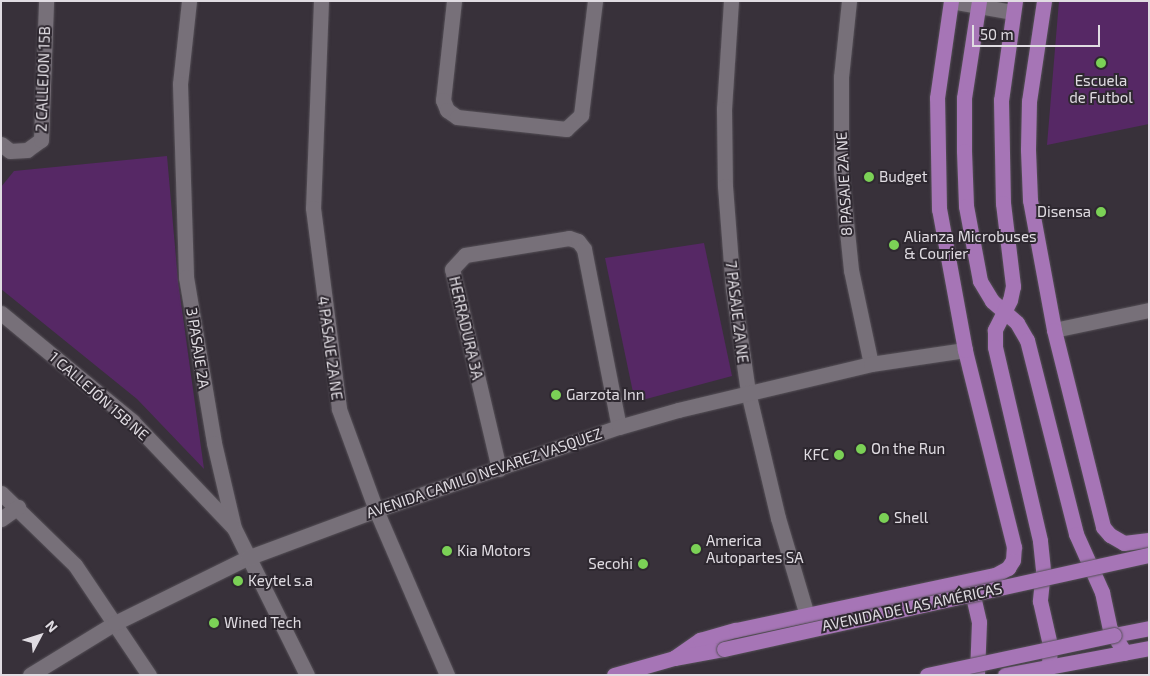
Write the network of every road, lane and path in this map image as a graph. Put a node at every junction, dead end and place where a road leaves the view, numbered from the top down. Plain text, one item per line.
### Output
1 (46, 1) edge
2 (189, 1) edge
3 (321, 1) edge
4 (454, 1) edge
5 (595, 1) edge
6 (731, 1) edge
7 (849, 1) edge
8 (951, 1) edge
9 (1044, 1) edge
10 (978, 4) edge
11 (1014, 7) edge
12 (1, 144) edge
13 (1149, 310) edge
14 (1004, 312) junction
15 (1, 313) edge
16 (1054, 330) junction
17 (966, 350) junction
18 (871, 364) junction
19 (748, 392) junction
20 (619, 427) junction
21 (499, 469) junction
22 (1, 493) edge
23 (18, 507) junction
24 (376, 510) junction
25 (1, 519) edge
26 (234, 528) junction
27 (1149, 540) edge
28 (1149, 555) edge
29 (247, 558) junction
30 (970, 580) junction
31 (807, 614) junction
32 (115, 623) junction
33 (1149, 628) edge
34 (1149, 648) edge
35 (1125, 653) junction
36 (674, 658) junction
37 (1049, 667) junction
38 (1025, 673) edge
39 (30, 675) edge
40 (149, 675) edge
41 (306, 675) edge
42 (446, 675) edge
43 (614, 675) edge
44 (927, 675) edge
45 (977, 675) edge
46 (1005, 675) edge

1 - 12 street, 2 CALLEJON 15B
2 - 26 street, 3 PASAJE 2A
3 - 24 street, 4 PASAJE 2A NE
4 - 5 street
6 - 19 street, 7 PASAJE 2A NE
7 - 18 street, 8 PASAJE 2A NE
8 - 10 street
8 - 17 main road
9 - 16 main road
10 - 11 street
10 - 14 main road
11 - 14 main road
13 - 16 street
14 - 35 main road
14 - 37 main road
15 - 26 street, 1 CALLEJÓN 15B NE
16 - 27 main road
17 - 18 street, AVENIDA CAMILO NEVAREZ VASQUEZ
17 - 30 main road, AVENIDA DE LAS AMÉRICAS
18 - 19 street, AVENIDA CAMILO NEVAREZ VASQUEZ
19 - 20 street, AVENIDA CAMILO NEVAREZ VASQUEZ
19 - 31 street, 7 PASAJE 2A NE
20 - 21 street, AVENIDA CAMILO NEVAREZ VASQUEZ
20 - 21 street, HERRADURA 3A
21 - 24 street, AVENIDA CAMILO NEVAREZ VASQUEZ
22 - 23 street
23 - 25 street
23 - 32 street
24 - 29 street, AVENIDA CAMILO NEVAREZ VASQUEZ
24 - 42 street, 4 PASAJE 2A NE
26 - 29 street, 3 PASAJE 2A
28 - 36 main road, AVENIDA DE LAS AMÉRICAS, bridge
29 - 32 street, AVENIDA CAMILO NEVAREZ VASQUEZ
29 - 41 street, 3 PASAJE 2A
30 - 31 main road, AVENIDA DE LAS AMÉRICAS
30 - 45 main road
31 - 36 main road, AVENIDA DE LAS AMÉRICAS
32 - 39 street, AVENIDA CAMILO NEVAREZ VASQUEZ
32 - 40 street
33 - 44 main road, bridge
34 - 35 main road
35 - 37 main road
36 - 43 main road, AVENIDA DE LAS AMÉRICAS
37 - 38 main road
38 - 46 main road

